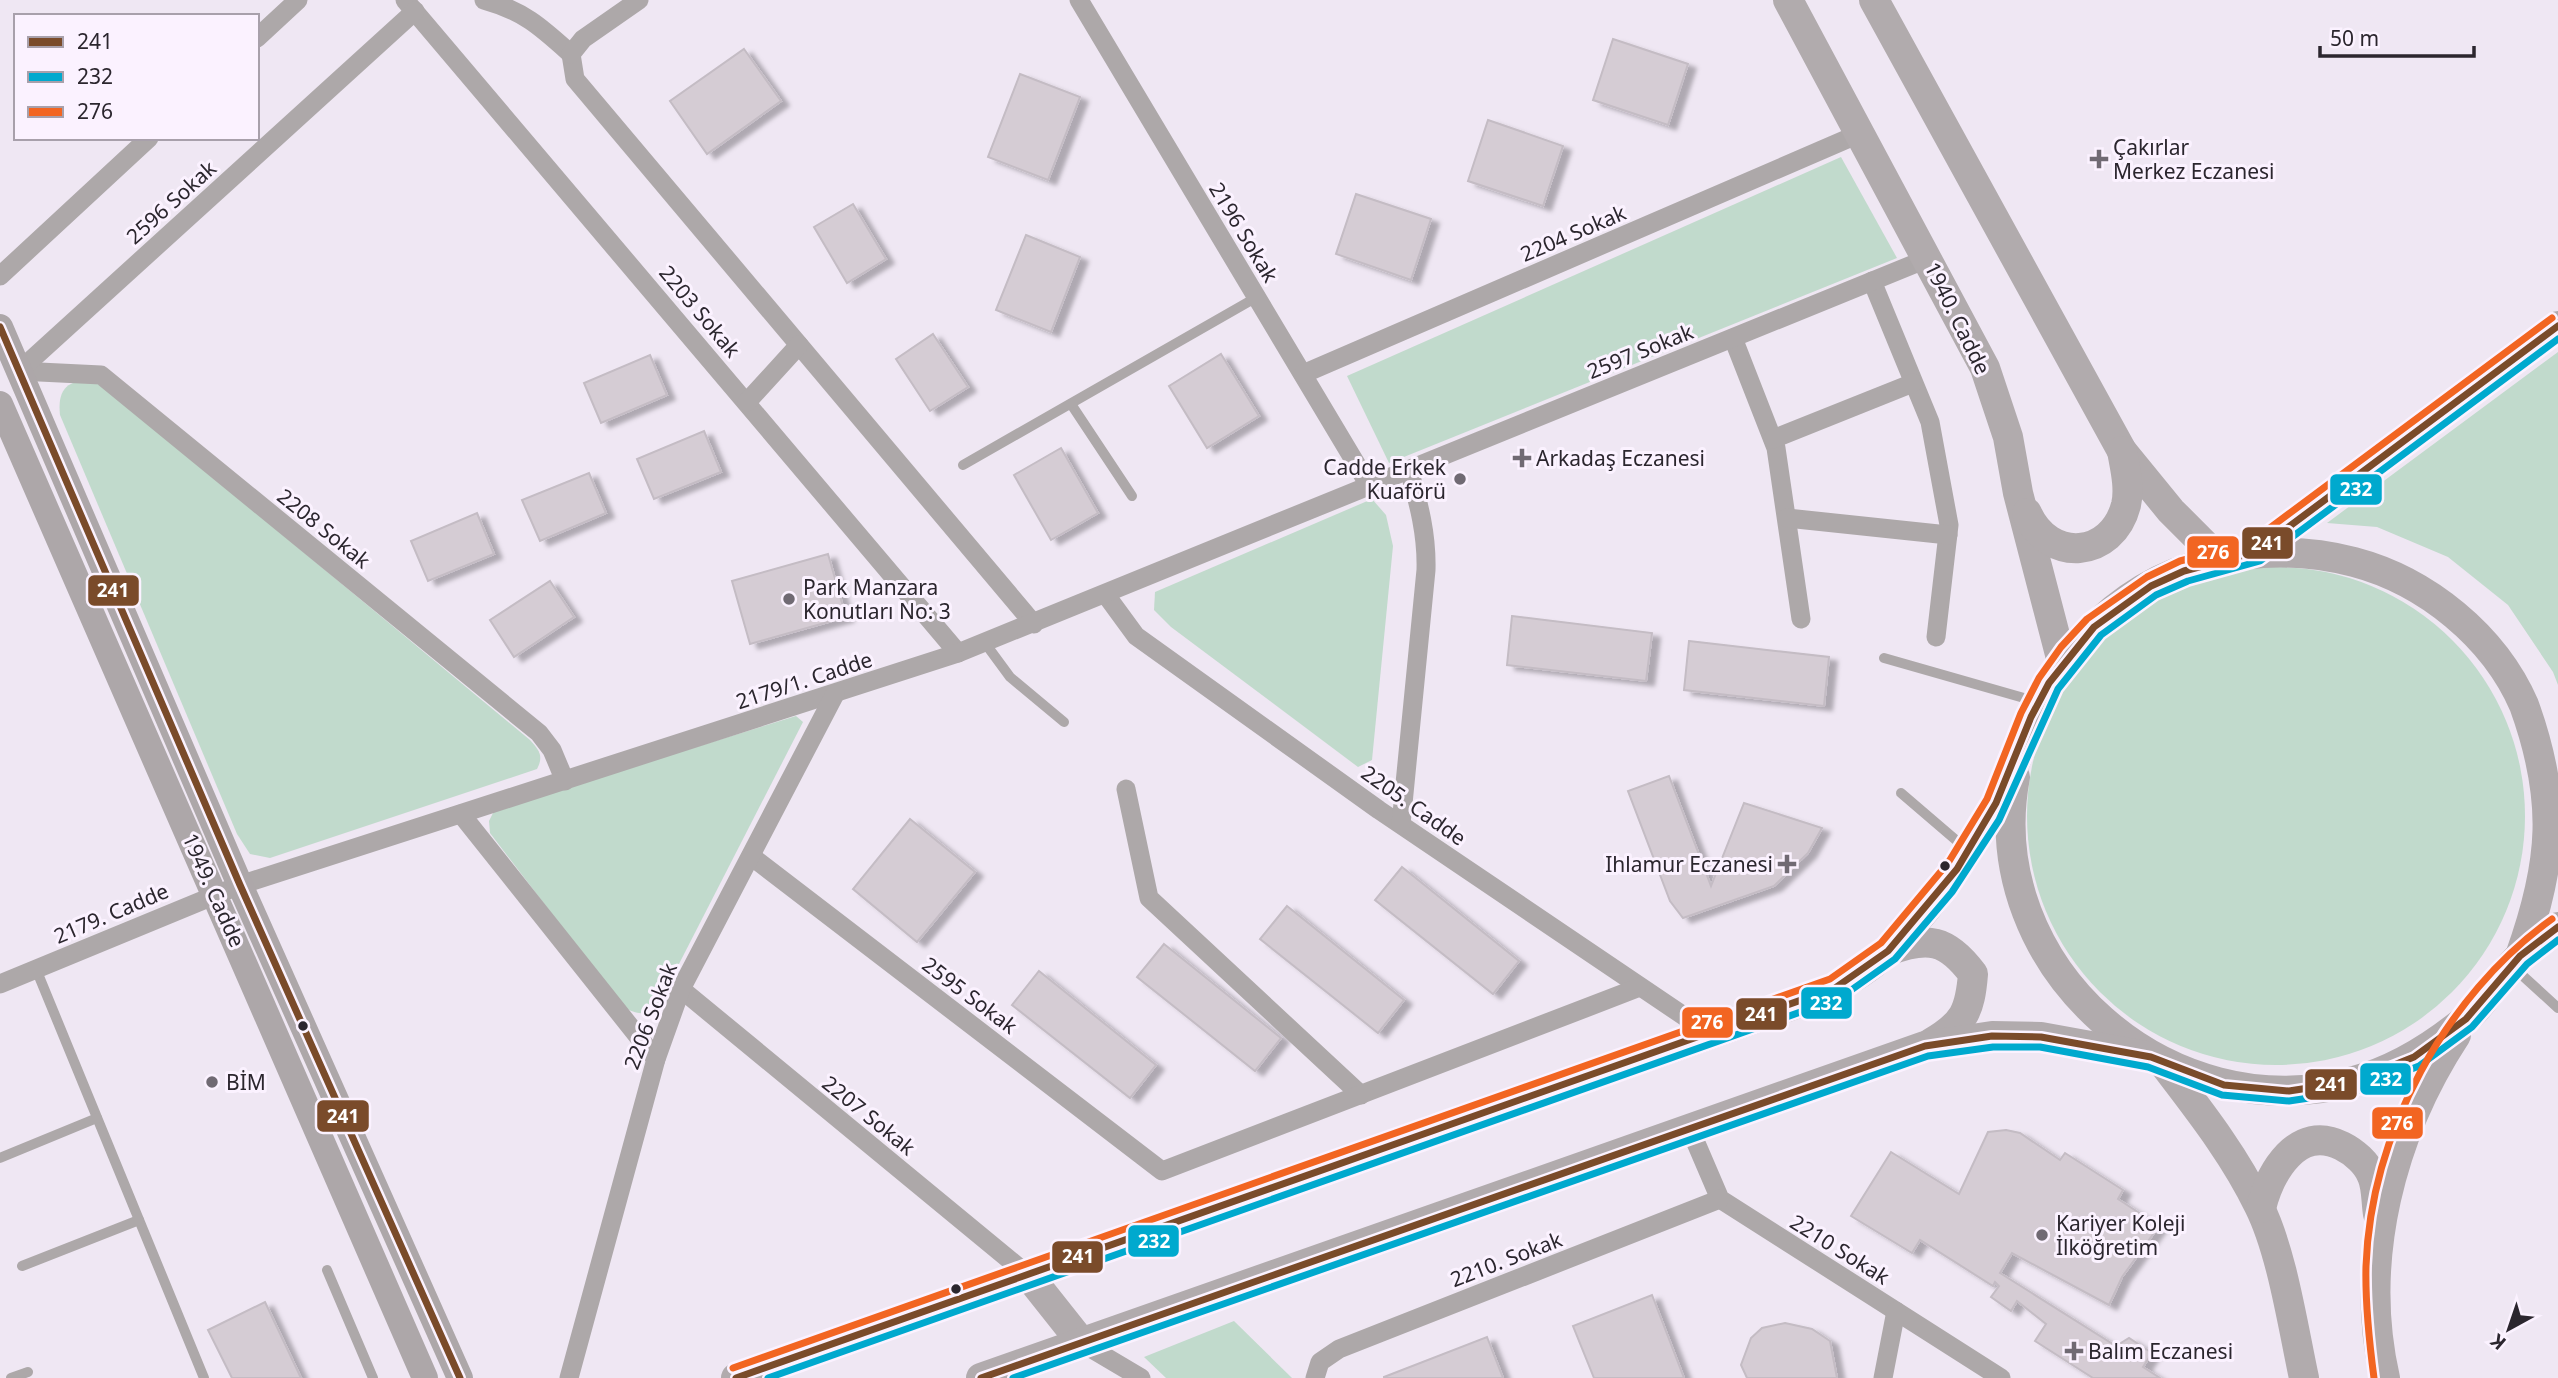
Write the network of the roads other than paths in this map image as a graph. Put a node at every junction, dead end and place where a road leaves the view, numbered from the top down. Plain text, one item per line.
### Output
1 (298, 0) edge
2 (484, 0) edge
3 (639, 0) edge
4 (1079, 0) edge
5 (1788, 0) edge
6 (1877, 1) edge
7 (410, 5) edge
8 (259, 36) edge
9 (571, 54) junction
10 (1861, 133) junction
11 (147, 140) edge
12 (1929, 258) junction
13 (0, 276) edge
14 (1872, 281) junction
15 (1256, 297) junction
16 (2558, 326) edge
17 (0, 327) edge
18 (1733, 338) junction
19 (799, 345) junction
20 (19, 371) junction
21 (1303, 374) junction
22 (1913, 383) junction
23 (747, 402) junction
24 (0, 404) edge
25 (1071, 404) junction
26 (1773, 439) junction
27 (2122, 451) junction
28 (963, 465) dead end
29 (1409, 470) junction
30 (1370, 487) junction
31 (2018, 493) junction
32 (1132, 496) dead end
33 (1787, 518) junction
34 (1948, 535) junction
35 (2255, 552) junction
36 (2218, 558) junction
37 (1106, 595) junction
38 (1801, 619) dead end
39 (1034, 624) junction
40 (1936, 637) dead end
41 (985, 643) junction
42 (958, 653) junction
43 (1884, 658) dead end
44 (2062, 662) junction
45 (835, 694) junction
46 (2039, 702) junction
47 (1064, 722) dead end
48 (2021, 747) junction
49 (565, 781) junction
50 (1126, 789) dead end
51 (1901, 793) dead end
52 (461, 814) junction
53 (1401, 824) junction
54 (1967, 850) junction
55 (751, 856) junction
56 (240, 885) junction
57 (216, 895) junction
58 (2558, 927) edge
59 (1888, 951) junction
60 (2516, 961) junction
61 (36, 970) junction
62 (0, 984) edge
63 (1640, 987) junction
64 (681, 989) junction
65 (2558, 1008) edge
66 (2466, 1019) junction
67 (1712, 1035) junction
68 (1925, 1046) junction
69 (656, 1059) junction
70 (2157, 1060) junction
71 (1361, 1095) junction
72 (96, 1118) junction
73 (1690, 1129) junction
74 (0, 1158) edge
75 (1720, 1199) junction
76 (2261, 1208) junction
77 (139, 1220) junction
78 (2380, 1225) junction
79 (22, 1266) dead end
80 (327, 1270) dead end
81 (1028, 1275) junction
82 (1896, 1311) junction
83 (1082, 1343) junction
84 (28, 1371) dead end
85 (1315, 1374) edge
86 (1137, 1377) edge
87 (11, 1378) edge
88 (204, 1378) edge
89 (373, 1378) edge
90 (425, 1378) edge
91 (460, 1378) edge
92 (569, 1378) edge
93 (736, 1378) edge
94 (981, 1378) edge
95 (1883, 1378) edge
96 (2001, 1378) edge
97 (2304, 1378) edge
98 (2385, 1378) edge

1 - 8 street
2 - 9 street
3 - 9 street
4 - 15 street, 2196 Sokak
5 - 10 main road, 1940. Cadde
6 - 27 main road
7 - 20 street, 2596 Sokak
7 - 23 street, 2203 Sokak
9 - 19 street
10 - 12 main road, 1940. Cadde
10 - 21 street, 2204 Sokak
11 - 13 street
12 - 14 street, 2597 Sokak
12 - 31 main road, 1940. Cadde
14 - 18 street, 2597 Sokak
14 - 22 street
15 - 21 street, 2196 Sokak
15 - 25 lane
16 - 35 main road
17 - 20 street, 1949. Cadde
18 - 26 street
18 - 29 street, 2597 Sokak
19 - 23 street
19 - 39 street
20 - 49 street, 2208 Sokak
20 - 56 street, 1949. Cadde
21 - 30 street, 2196 Sokak
22 - 26 street
22 - 34 street
23 - 42 street, 2203 Sokak
24 - 57 street, 1949. Cadde
25 - 28 lane
25 - 32 lane
26 - 33 street
27 - 31 main road
27 - 36 main road
29 - 30 street, 2597 Sokak
29 - 53 street
30 - 37 street, 2179/1. Cadde
31 - 44 main road, 1940. Cadde
33 - 34 street
33 - 38 street
34 - 40 street
35 - 36 main road
35 - 60 main road
36 - 44 main road
37 - 39 street, 2179/1. Cadde
37 - 53 street, 2205. Cadde
39 - 41 street, 2179/1. Cadde
41 - 42 street, 2179/1. Cadde
41 - 47 lane
42 - 45 street, 2179/1. Cadde
43 - 46 lane
44 - 46 main road
45 - 49 street, 2179/1. Cadde
45 - 55 street, 2206 Sokak
46 - 48 main road
48 - 54 main road
48 - 70 main road
49 - 52 street, 2179/1. Cadde
50 - 71 street
51 - 54 lane
52 - 56 street, 2179/1. Cadde
52 - 69 street
53 - 63 street, 2205. Cadde
54 - 59 main road
55 - 64 street, 2206 Sokak
55 - 71 street, 2595 Sokak
56 - 57 street, 2179. Cadde
56 - 91 street, 1949. Cadde
57 - 61 street, 2179. Cadde
57 - 90 street, 1949. Cadde
58 - 60 main road
59 - 67 main road
59 - 68 main road
60 - 65 lane
60 - 66 main road
61 - 62 street, 2179. Cadde
61 - 72 lane
63 - 67 street, 2205. Cadde
63 - 71 street
64 - 69 street, 2206 Sokak
64 - 81 street, 2207 Sokak
66 - 70 main road
66 - 78 main road
67 - 81 main road
68 - 70 main road
68 - 73 main road
69 - 92 street, 2206 Sokak
70 - 76 main road
72 - 74 lane
72 - 77 lane
73 - 75 street
73 - 83 main road
75 - 82 street, 2210 Sokak
75 - 85 street, 2210. Sokak
76 - 78 main road
76 - 97 main road
77 - 79 lane
77 - 88 lane
78 - 98 main road
80 - 89 lane
81 - 83 main road
81 - 93 main road
82 - 95 street
82 - 96 street, 2210 Sokak
83 - 86 street
83 - 94 main road
84 - 87 lane

